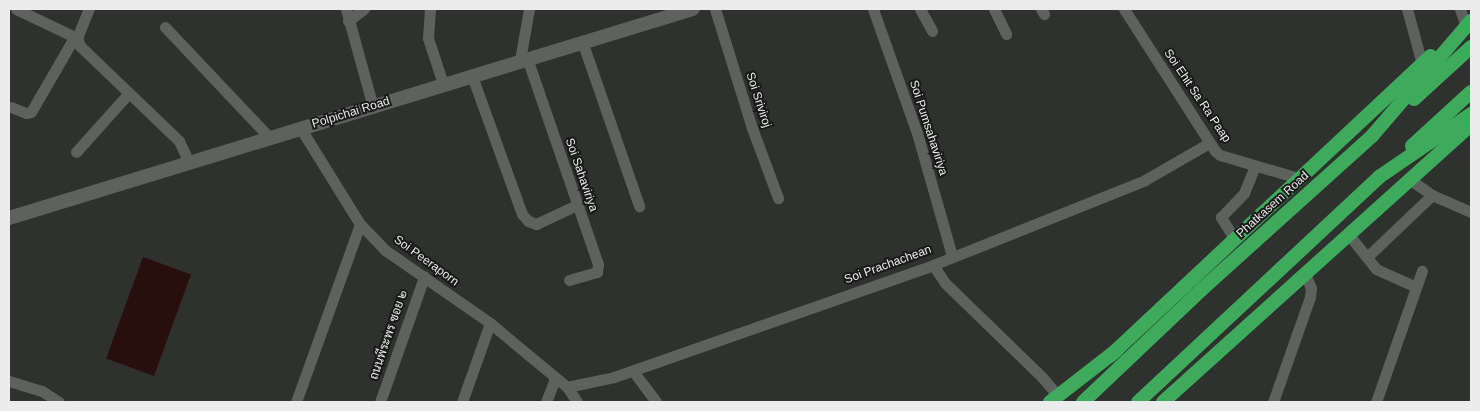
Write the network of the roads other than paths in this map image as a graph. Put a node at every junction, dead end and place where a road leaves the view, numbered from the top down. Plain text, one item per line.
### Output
1 (16, 9) edge
2 (89, 9) edge
3 (346, 9) edge
4 (364, 9) edge
5 (430, 9) edge
6 (529, 9) edge
7 (693, 9) edge
8 (715, 9) edge
9 (874, 9) edge
10 (920, 9) edge
11 (994, 9) edge
12 (1124, 9) edge
13 (1407, 9) edge
14 (1460, 9) edge
15 (348, 21) junction
16 (1469, 22) edge
17 (165, 27) dead end
18 (932, 31) dead end
19 (1006, 34) dead end
20 (77, 38) junction
21 (582, 41) junction
22 (1471, 47) edge
23 (523, 59) junction
24 (1422, 64) junction
25 (472, 76) junction
26 (443, 84) junction
27 (1471, 92) edge
28 (129, 93) junction
29 (11, 107) dead end
30 (373, 107) junction
31 (1471, 114) edge
32 (1471, 125) edge
33 (302, 128) junction
34 (1372, 136) junction
35 (270, 138) junction
36 (1209, 143) junction
37 (76, 152) dead end
38 (189, 162) junction
39 (1256, 166) junction
40 (1379, 177) junction
41 (1298, 178) junction
42 (1412, 180) junction
43 (1432, 195) junction
44 (778, 198) dead end
45 (577, 205) junction
46 (640, 206) dead end
47 (1471, 212) edge
48 (9, 218) edge
49 (360, 224) junction
50 (1350, 235) junction
51 (1234, 238) junction
52 (952, 256) junction
53 (1367, 257) junction
54 (933, 265) junction
55 (1422, 271) dead end
56 (1306, 276) junction
57 (424, 277) junction
58 (569, 280) dead end
59 (1416, 287) junction
60 (1201, 290) junction
61 (1243, 305) junction
62 (490, 323) junction
63 (1110, 356) junction
64 (633, 371) junction
65 (555, 378) junction
66 (9, 381) edge
67 (567, 387) junction
68 (293, 399) edge
69 (1054, 399) edge
70 (59, 402) edge
71 (380, 402) edge
72 (462, 402) edge
73 (546, 402) edge
74 (577, 402) edge
75 (656, 402) edge
76 (1083, 402) edge
77 (1138, 402) edge
78 (1162, 402) edge
79 (1273, 402) edge
80 (1376, 402) edge

1 - 20 street
2 - 20 street
3 - 15 street
4 - 15 street
5 - 26 street
6 - 23 street
7 - 21 street, Polpichai Road
8 - 44 street, Soi Sriviroj
9 - 52 street, Soi Pumsahaviriya
10 - 18 street
11 - 19 street
12 - 36 street, Soi Ehit Sa Ra Paap
13 - 24 street
14 - 16 street
15 - 30 street
16 - 24 highway
16 - 34 highway, Phatkasem Road
17 - 35 street
20 - 28 street
20 - 29 street
21 - 23 street, Polpichai Road
21 - 46 street
22 - 34 highway
23 - 25 street, Polpichai Road
23 - 45 street, Soi Sahaviriya
24 - 41 highway
25 - 26 street, Polpichai Road
25 - 45 street
26 - 30 street, Polpichai Road
27 - 40 highway
28 - 37 street
28 - 38 street
30 - 33 street, Polpichai Road
31 - 40 highway
32 - 42 highway
33 - 35 street, Polpichai Road
33 - 49 street, Soi Peeraporn
34 - 60 highway, Phatkasem Road
35 - 38 street, Polpichai Road
36 - 39 street, Soi Ehit Sa Ra Paap
36 - 52 street, Soi Prachachean
38 - 48 street, Polpichai Road
39 - 41 street, Soi Ehit Sa Ra Paap
39 - 51 street
40 - 61 highway
41 - 51 highway
42 - 43 street
42 - 50 highway
43 - 47 street
43 - 53 street
45 - 58 street, Soi Sahaviriya
49 - 57 street, Soi Peeraporn
49 - 68 street
50 - 53 street
50 - 56 highway
51 - 63 highway
52 - 54 street, Soi Prachachean
53 - 59 street
54 - 64 street, Soi Prachachean
54 - 69 street
55 - 59 street
56 - 78 highway
56 - 79 street
57 - 62 street, Soi Peeraporn
57 - 71 street, ถนนพีระพร ซอย ๒
59 - 80 street
60 - 63 highway
60 - 76 highway, Phatkasem Road
61 - 77 highway
61 - 78 highway
62 - 65 street, Soi Peeraporn
62 - 72 street
63 - 69 highway
64 - 67 street, Soi Prachachean
64 - 75 street
65 - 67 street, Soi Peeraporn
65 - 73 street
66 - 70 street
67 - 74 street, Soi Peeraporn

